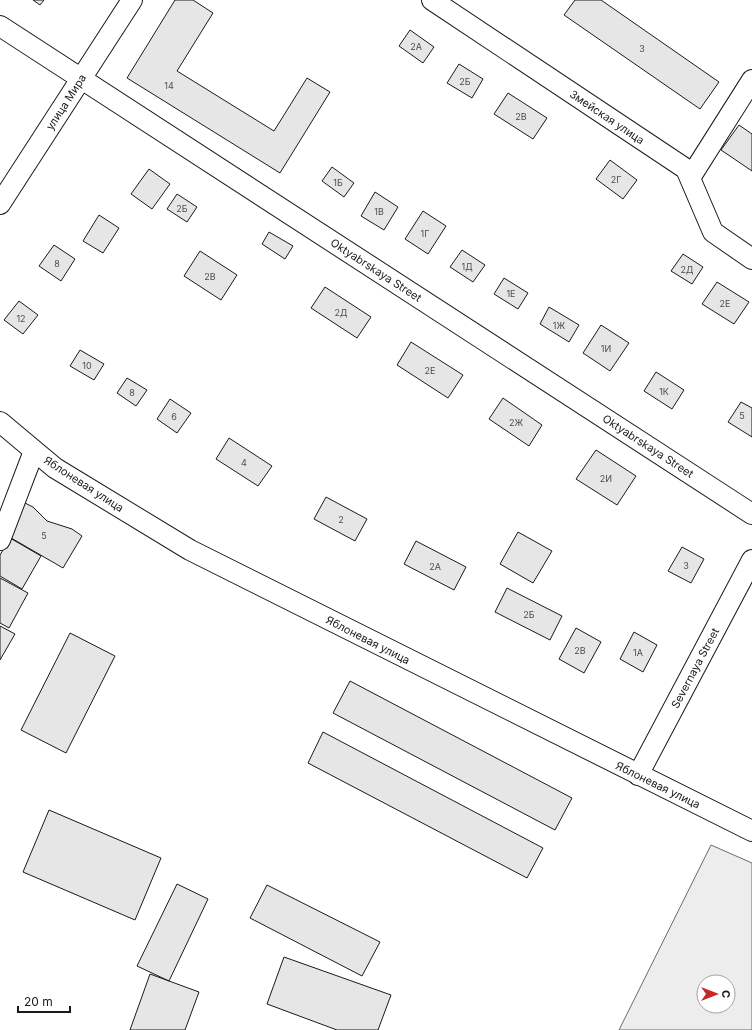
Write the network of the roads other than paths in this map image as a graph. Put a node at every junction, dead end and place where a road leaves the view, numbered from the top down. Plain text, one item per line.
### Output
1 (132, 0) edge
2 (432, 0) edge
3 (0, 26) edge
4 (81, 78) junction
5 (752, 80) edge
6 (690, 178) junction
7 (0, 204) edge
8 (752, 259) edge
9 (0, 422) edge
10 (34, 451) junction
11 (752, 514) edge
12 (0, 540) edge
13 (752, 560) edge
14 (638, 775) junction
15 (752, 831) edge

1 - 4 street, улица Мира
2 - 6 street, Змейская улица
3 - 4 street, Oktyabrskaya Street
4 - 7 street, улица Мира
4 - 11 street, Oktyabrskaya Street
5 - 6 street
6 - 8 street, Змейская улица
9 - 10 street, Яблоневая улица
10 - 12 street
10 - 14 street, Яблоневая улица
13 - 14 street, Severnaya Street
14 - 15 street, Яблоневая улица

